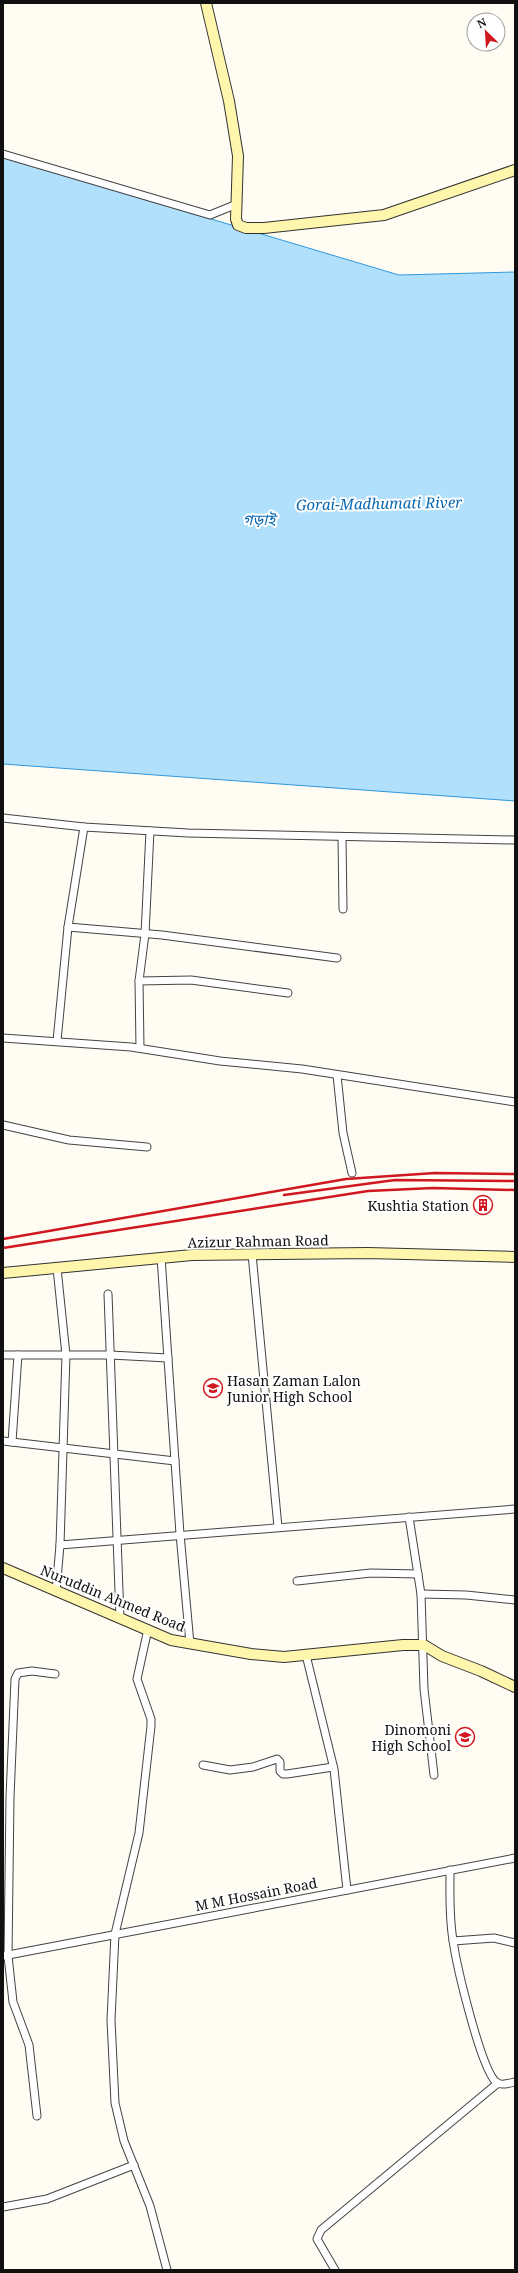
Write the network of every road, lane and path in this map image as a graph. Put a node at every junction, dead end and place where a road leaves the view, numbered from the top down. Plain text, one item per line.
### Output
1 (206, 3) edge
2 (3, 154) edge
3 (515, 170) edge
4 (237, 204) junction
5 (3, 818) edge
6 (84, 827) junction
7 (150, 831) junction
8 (342, 837) junction
9 (515, 840) edge
10 (343, 908) dead end
11 (68, 927) junction
12 (145, 934) junction
13 (337, 958) dead end
14 (140, 981) junction
15 (288, 993) dead end
16 (3, 1038) edge
17 (57, 1041) junction
18 (140, 1048) junction
19 (337, 1075) junction
20 (515, 1102) edge
21 (3, 1125) edge
22 (147, 1147) dead end
23 (352, 1173) dead end
24 (252, 1254) junction
25 (515, 1257) edge
26 (161, 1258) junction
27 (57, 1268) junction
28 (3, 1273) edge
29 (108, 1294) dead end
30 (3, 1355) edge
31 (18, 1355) junction
32 (66, 1355) junction
33 (110, 1355) junction
34 (168, 1358) junction
35 (3, 1441) edge
36 (12, 1442) junction
37 (62, 1449) junction
38 (114, 1454) junction
39 (175, 1461) junction
40 (515, 1508) edge
41 (409, 1517) junction
42 (278, 1527) junction
43 (180, 1534) junction
44 (117, 1540) junction
45 (60, 1545) junction
46 (3, 1568) edge
47 (418, 1574) junction
48 (297, 1581) dead end
49 (56, 1591) junction
50 (421, 1594) junction
51 (515, 1600) edge
52 (120, 1618) junction
53 (148, 1629) junction
54 (190, 1644) junction
55 (424, 1645) junction
56 (306, 1655) junction
57 (55, 1674) dead end
58 (515, 1687) edge
59 (203, 1765) dead end
60 (332, 1767) junction
61 (434, 1775) dead end
62 (515, 1858) edge
63 (450, 1870) junction
64 (347, 1890) junction
65 (115, 1934) junction
66 (453, 1941) junction
67 (515, 1943) edge
68 (5, 1956) edge
69 (515, 2082) edge
70 (498, 2083) junction
71 (37, 2116) dead end
72 (134, 2165) junction
73 (3, 2207) edge
74 (167, 2270) edge
75 (335, 2270) edge

1 - 4 street
2 - 4 street
3 - 4 street
5 - 6 street
6 - 7 street
6 - 11 street
7 - 8 street
7 - 12 street
8 - 9 street
8 - 10 street
11 - 12 street
11 - 17 street
12 - 13 street
12 - 14 street
14 - 15 street
14 - 18 street
16 - 17 street
17 - 18 street
18 - 19 street
19 - 20 street
19 - 23 street
21 - 22 street
24 - 25 street, Azizur Rahman Road
24 - 26 street, Azizur Rahman Road
24 - 42 street
26 - 27 street, Azizur Rahman Road
26 - 34 street
27 - 28 street, Azizur Rahman Road
27 - 32 street
29 - 33 street
30 - 31 street
31 - 32 street
31 - 36 street
32 - 33 street
32 - 37 street
33 - 34 street
33 - 38 street
34 - 39 street
35 - 36 street
36 - 37 street
37 - 38 street
37 - 45 street
38 - 39 street
38 - 44 street
39 - 43 street
40 - 41 street
41 - 42 street
41 - 47 street
42 - 43 street
43 - 44 street
43 - 54 street
44 - 45 street
44 - 52 street
45 - 49 street
46 - 49 street, Nuruddin Ahmed Road
47 - 48 street
47 - 50 street
49 - 52 street, Nuruddin Ahmed Road
50 - 51 street
50 - 55 street
52 - 53 street, Nuruddin Ahmed Road
53 - 54 street, Nuruddin Ahmed Road
53 - 65 street
54 - 56 street, Nuruddin Ahmed Road
55 - 56 street, Nuruddin Ahmed Road
55 - 58 street
55 - 61 street
56 - 60 street
57 - 68 street
59 - 60 street
60 - 64 street
62 - 63 street, M M Hossain Road
63 - 64 street, M M Hossain Road
63 - 66 street
64 - 65 street, M M Hossain Road
65 - 68 street, M M Hossain Road
65 - 72 street
66 - 67 street
66 - 70 street
68 - 71 street
69 - 70 street
70 - 75 street
72 - 73 street
72 - 74 street

